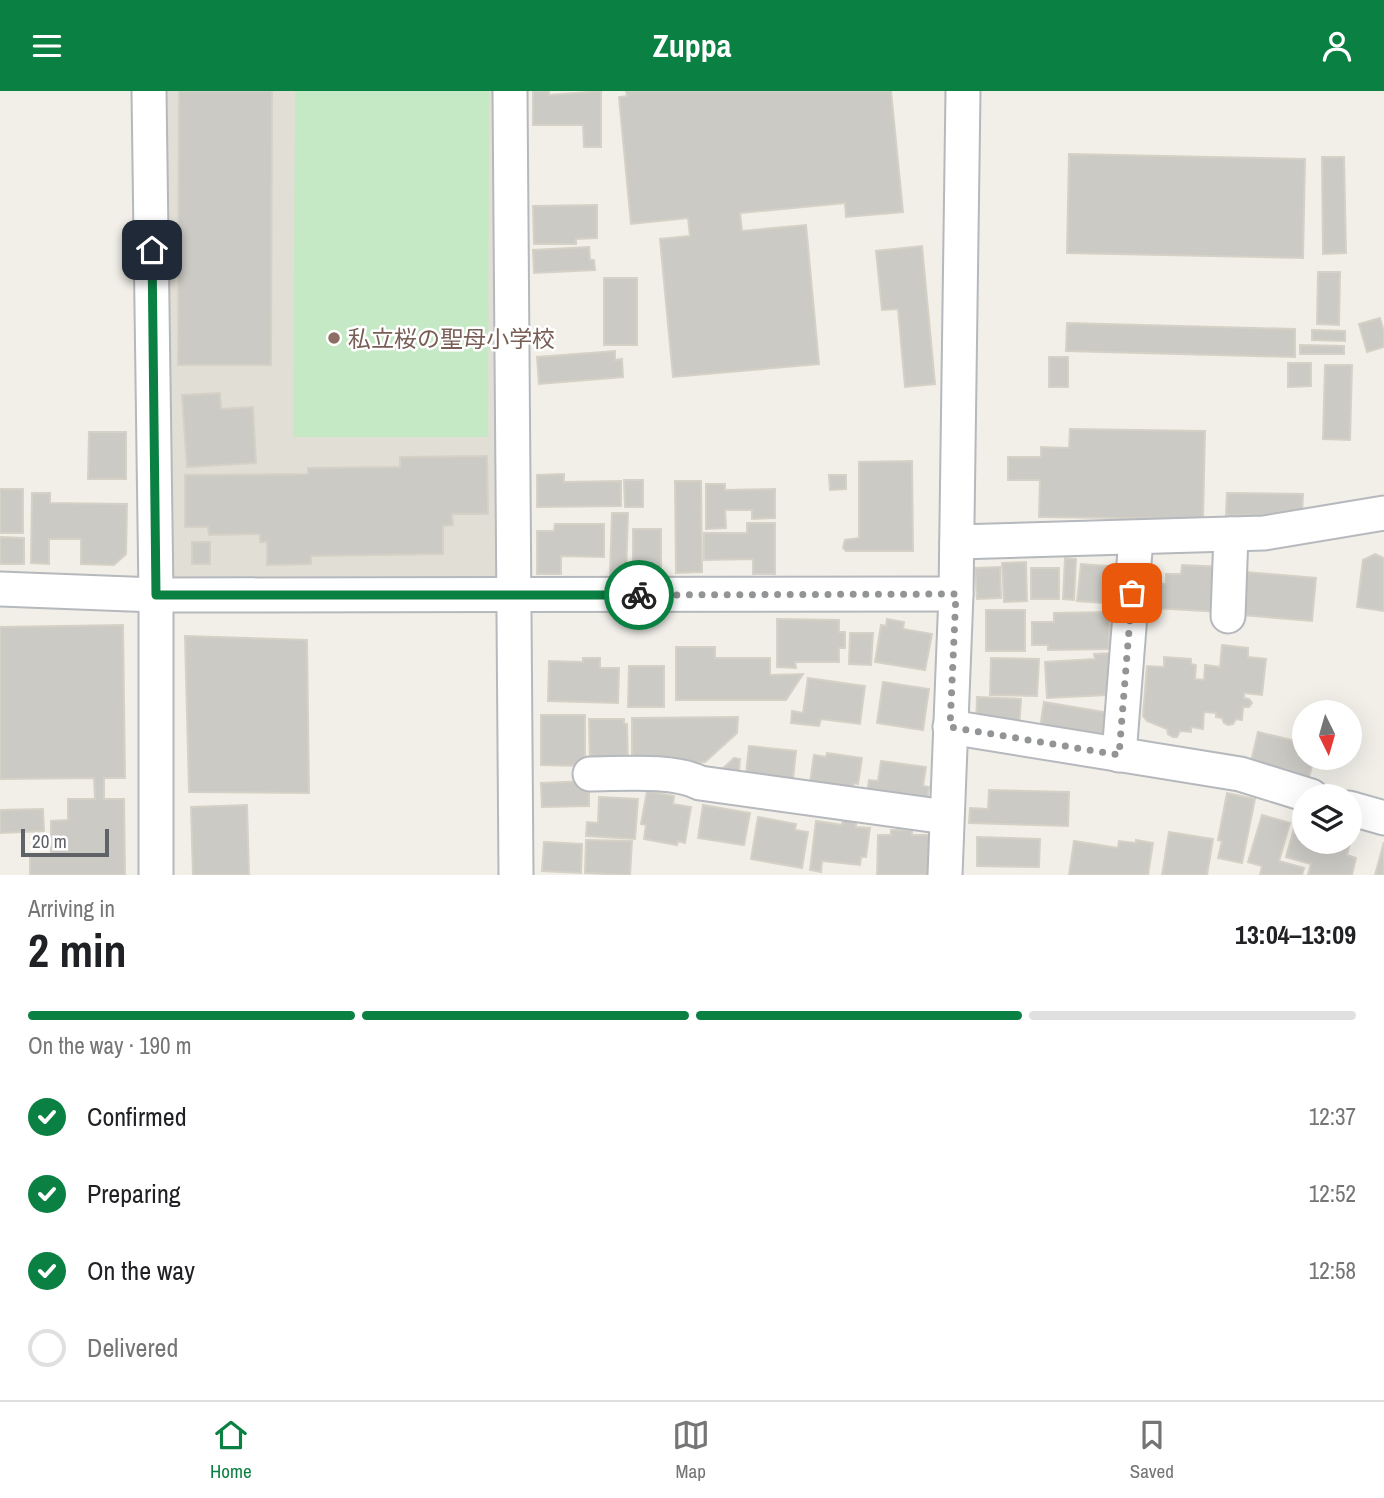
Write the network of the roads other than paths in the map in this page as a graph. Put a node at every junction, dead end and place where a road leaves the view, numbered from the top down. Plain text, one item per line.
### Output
1 (149, 91) edge
2 (510, 91) edge
3 (963, 91) edge
4 (1384, 513) edge
5 (1231, 534) junction
6 (1136, 538) junction
7 (957, 542) junction
8 (0, 589) edge
9 (956, 594) junction
10 (156, 595) junction
11 (512, 595) junction
12 (1228, 616) dead end
13 (950, 727) junction
14 (1119, 755) junction
15 (590, 774) dead end
16 (1292, 790) edge
17 (1362, 812) edge
18 (946, 817) junction
19 (1384, 818) edge
20 (156, 875) edge
21 (516, 875) edge
22 (945, 875) edge

1 - 10 street
2 - 11 street
3 - 7 street
4 - 5 street
5 - 6 street
5 - 12 street
6 - 7 street
6 - 14 street
7 - 9 street
8 - 10 street
9 - 11 street
9 - 13 street
10 - 11 street
10 - 20 street
11 - 21 street
13 - 14 street
13 - 18 street
14 - 16 street
15 - 18 street
17 - 19 street
18 - 22 street

